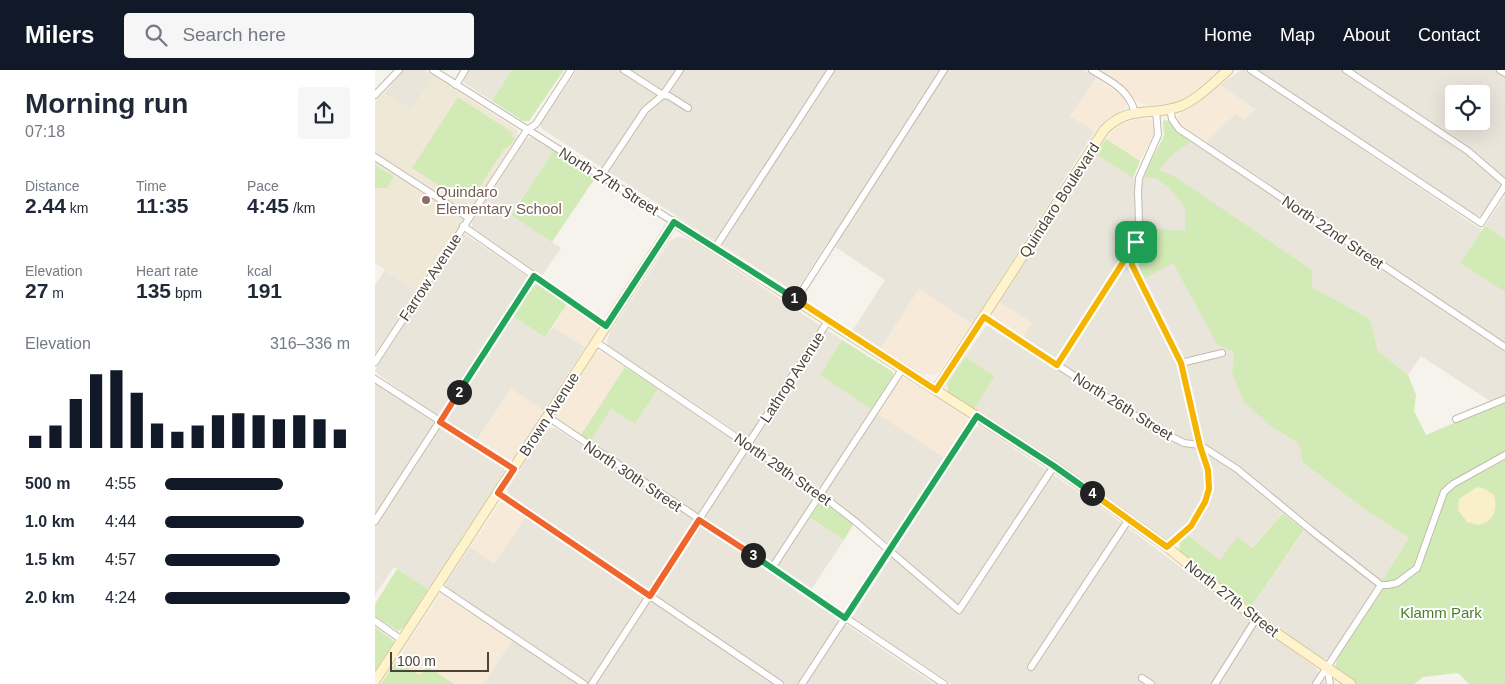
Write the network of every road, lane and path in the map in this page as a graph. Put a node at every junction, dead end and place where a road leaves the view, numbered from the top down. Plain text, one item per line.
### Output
1 (399, 70) edge
2 (433, 70) edge
3 (465, 70) edge
4 (571, 70) edge
5 (624, 70) edge
6 (680, 70) edge
7 (831, 70) edge
8 (944, 70) edge
9 (1092, 70) edge
10 (1228, 70) edge
11 (1251, 70) edge
12 (1346, 70) edge
13 (1500, 70) edge
14 (1505, 73) edge
15 (456, 85) junction
16 (375, 95) edge
17 (663, 95) junction
18 (688, 108) dead end
19 (1170, 108) junction
20 (1156, 110) junction
21 (1135, 113) junction
22 (527, 130) junction
23 (375, 157) edge
24 (601, 176) junction
25 (1505, 185) edge
26 (469, 218) junction
27 (674, 222) junction
28 (463, 226) junction
29 (1136, 242) junction
30 (715, 248) junction
31 (534, 276) junction
32 (796, 300) junction
33 (984, 317) junction
34 (828, 321) junction
35 (606, 326) junction
36 (596, 342) junction
37 (1505, 347) edge
38 (1222, 353) dead end
39 (375, 362) edge
40 (1181, 363) junction
41 (1057, 365) junction
42 (903, 368) junction
43 (375, 379) edge
44 (936, 390) junction
45 (1505, 399) edge
46 (977, 416) junction
47 (547, 417) junction
48 (1456, 419) dead end
49 (440, 422) junction
50 (748, 444) junction
51 (1200, 446) junction
52 (1505, 455) edge
53 (1054, 466) junction
54 (514, 469) junction
55 (498, 493) junction
56 (820, 494) junction
57 (1129, 519) junction
58 (699, 520) junction
59 (375, 521) edge
60 (1167, 547) junction
61 (890, 551) junction
62 (772, 568) junction
63 (1381, 585) junction
64 (438, 586) junction
65 (650, 596) junction
66 (845, 618) junction
67 (1256, 619) junction
68 (375, 622) edge
69 (402, 640) junction
70 (1327, 667) junction
71 (1031, 668) dead end
72 (1141, 678) dead end
73 (375, 681) edge
74 (584, 684) edge
75 (592, 684) edge
76 (780, 684) edge
77 (802, 684) edge
78 (944, 684) edge
79 (1151, 684) edge
80 (1215, 684) edge
81 (1316, 684) edge
82 (1330, 684) edge
83 (1351, 684) edge

1 - 16 street
2 - 15 street, North 27th Street
3 - 15 street
4 - 22 street, Farrow Avenue
5 - 17 street
6 - 17 street
7 - 30 street
8 - 32 street
9 - 21 street
10 - 19 main road, Quindaro Boulevard
11 - 25 street
12 - 25 street
13 - 14 street
15 - 22 street, North 27th Street
17 - 18 street
17 - 24 street
19 - 20 main road, Quindaro Boulevard
19 - 37 street, North 22nd Street
20 - 21 main road, Quindaro Boulevard
20 - 29 street
21 - 33 main road, Quindaro Boulevard
22 - 24 street, North 27th Street
22 - 26 street, Farrow Avenue
23 - 26 street
24 - 27 street, North 27th Street
26 - 28 street, Farrow Avenue
27 - 30 main road, North 27th Street
27 - 35 main road, Brown Avenue
28 - 31 street
28 - 39 street, Farrow Avenue
29 - 40 street
29 - 41 street
30 - 32 main road, North 27th Street
31 - 35 street
31 - 49 street
32 - 34 main road, North 27th Street
33 - 41 street, North 26th Street
33 - 44 main road, Quindaro Boulevard
34 - 42 main road, North 27th Street
34 - 50 street, Lathrop Avenue
35 - 36 main road, Brown Avenue
36 - 47 main road, Brown Avenue
36 - 50 street, North 29th Street
38 - 40 street
40 - 51 street
41 - 51 street, North 26th Street
42 - 44 main road, North 27th Street
42 - 56 street
43 - 49 street
44 - 46 main road, North 27th Street
45 - 48 street
46 - 53 main road, North 27th Street
46 - 61 street
47 - 54 main road, Brown Avenue
47 - 58 street, North 30th Street
49 - 54 street
49 - 59 street
50 - 56 street, North 29th Street
50 - 58 street, Lathrop Avenue
51 - 60 street
51 - 63 street, North 26th Street
52 - 63 street
53 - 57 main road, North 27th Street
53 - 61 street, North 29th Street
54 - 55 main road, Brown Avenue
55 - 64 main road, Brown Avenue
55 - 65 street
56 - 61 street, North 29th Street
56 - 62 street
57 - 60 main road, North 27th Street
57 - 71 street
58 - 62 street, North 30th Street
58 - 65 street, Lathrop Avenue
60 - 67 main road, North 27th Street
61 - 66 street
62 - 66 street, North 30th Street
63 - 70 street
64 - 69 main road, Brown Avenue
64 - 74 street
65 - 75 street, Lathrop Avenue
65 - 76 street
66 - 77 street
66 - 78 street, North 30th Street
67 - 70 main road, North 27th Street
67 - 80 street
68 - 69 street
69 - 73 main road, Brown Avenue
70 - 81 street
70 - 82 street
70 - 83 main road, North 27th Street
72 - 79 street

